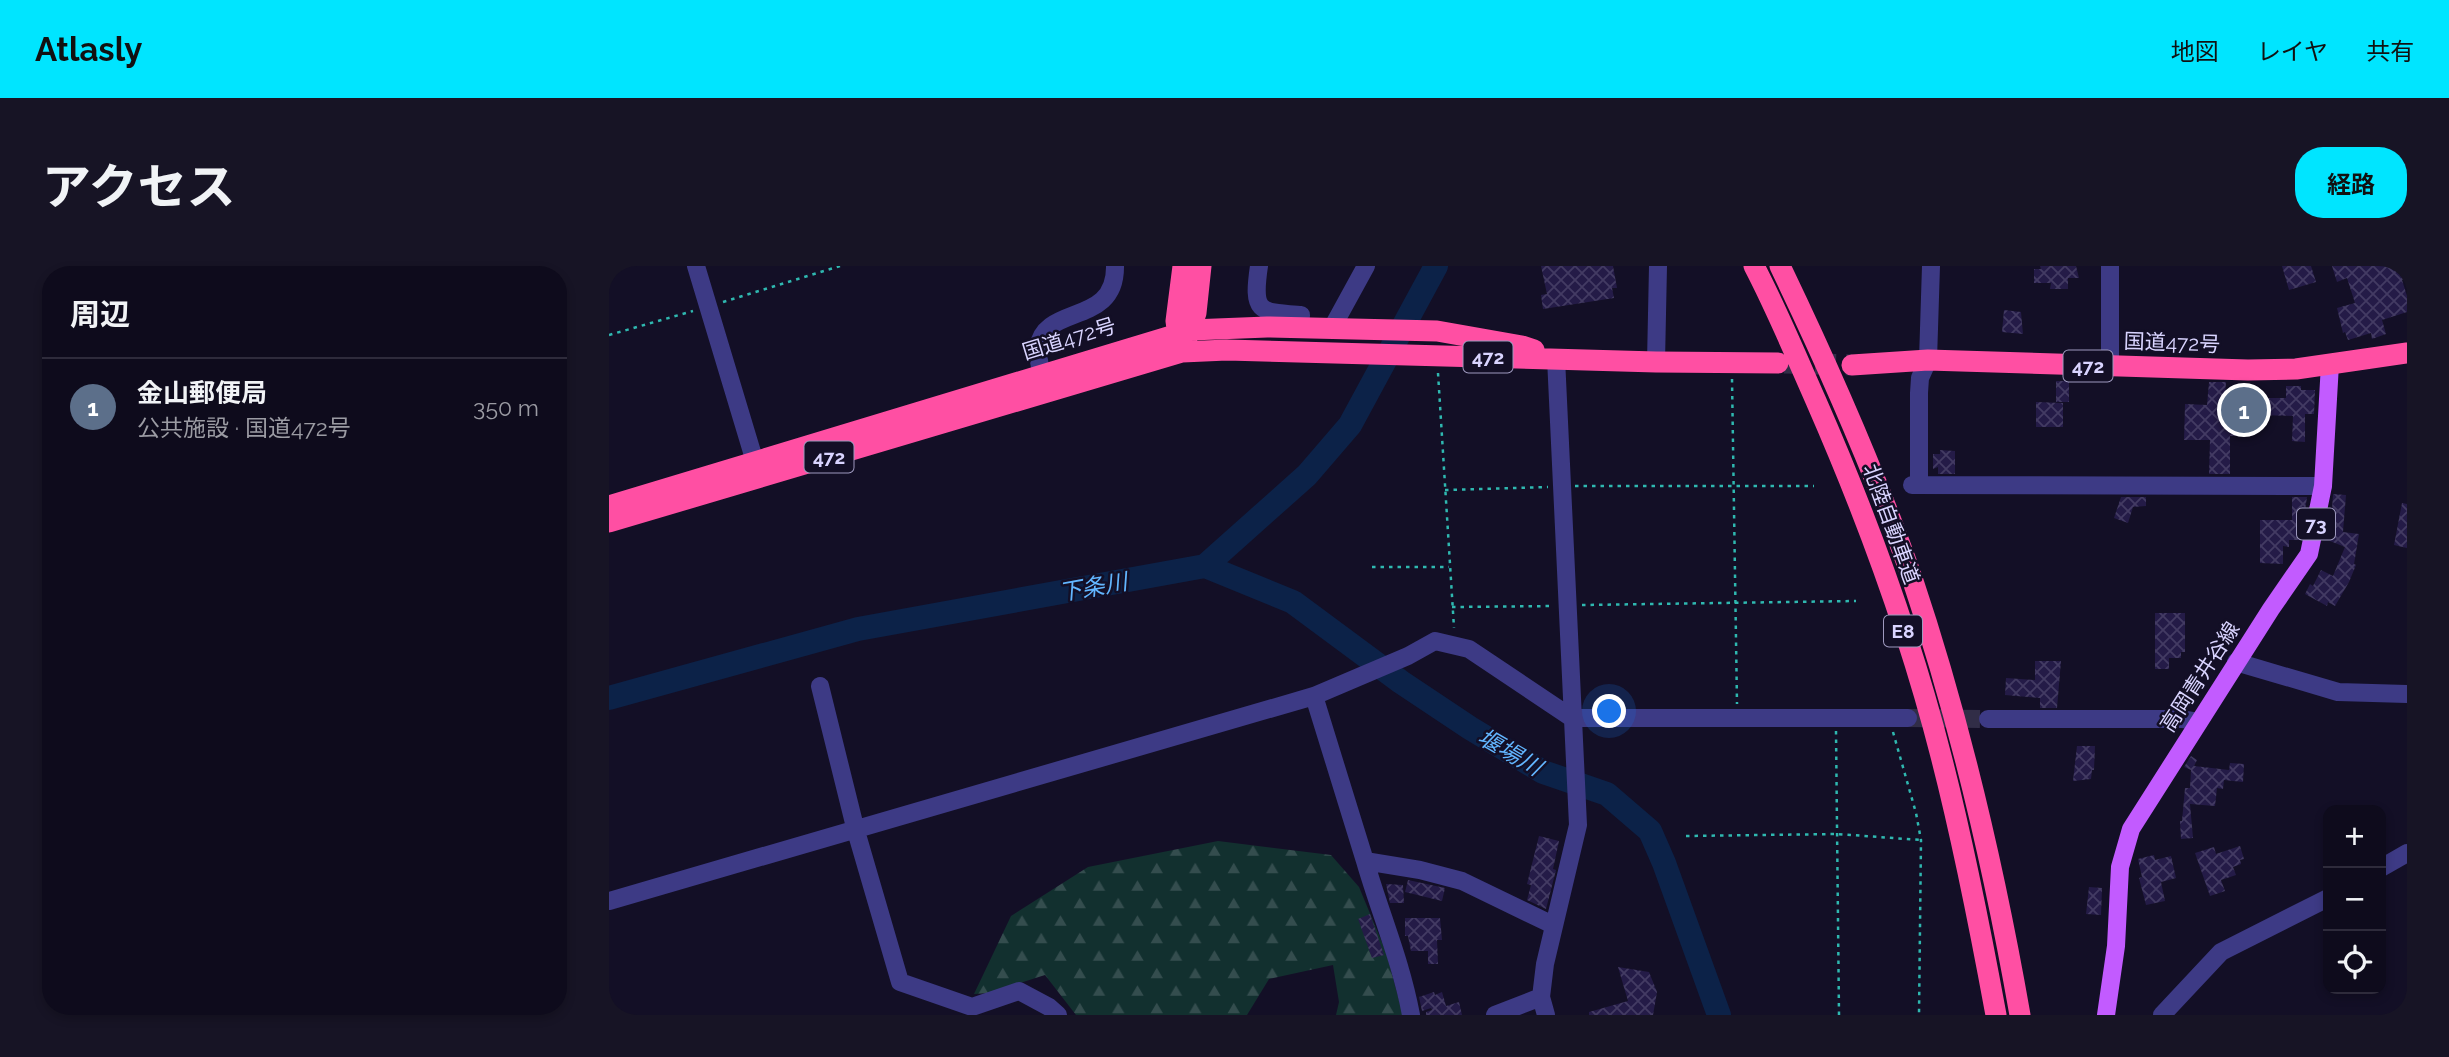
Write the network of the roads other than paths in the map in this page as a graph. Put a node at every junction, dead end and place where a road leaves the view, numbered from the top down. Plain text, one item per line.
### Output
1 (696, 266) edge
2 (1115, 266) edge
3 (1183, 266) edge
4 (1201, 266) edge
5 (1259, 266) edge
6 (1366, 266) edge
7 (1658, 266) edge
8 (1754, 266) edge
9 (1780, 266) edge
10 (1931, 266) edge
11 (2110, 266) edge
12 (1300, 327) junction
13 (1342, 328) junction
14 (1183, 338) junction
15 (2407, 353) edge
16 (1556, 358) junction
17 (1928, 360) junction
18 (1656, 362) junction
19 (1778, 363) tunnel mouth
20 (2330, 364) junction
21 (1851, 365) tunnel mouth
22 (2110, 366) junction
23 (1045, 382) junction
24 (755, 462) junction
25 (2323, 486) junction
26 (609, 506) edge
27 (609, 522) edge
28 (2236, 663) junction
29 (820, 686) dead end
30 (2407, 694) edge
31 (1314, 696) junction
32 (1571, 718) junction
33 (1908, 718) tunnel mouth
34 (1988, 719) tunnel mouth
35 (2199, 722) junction
36 (856, 831) junction
37 (2407, 853) edge
38 (1365, 861) junction
39 (2383, 868) edge
40 (609, 901) edge
41 (2323, 901) edge
42 (1553, 925) junction
43 (1541, 997) junction
44 (1058, 1015) edge
45 (1411, 1015) edge
46 (1495, 1015) edge
47 (1546, 1015) edge
48 (1996, 1015) edge
49 (2020, 1015) edge
50 (2106, 1015) edge
51 (2162, 1015) edge

1 - 24 street
2 - 23 street
3 - 14 highway
4 - 14 highway
5 - 12 street
6 - 13 street
7 - 18 street
8 - 48 highway, 北陸自動車道 / E8
9 - 49 highway, 北陸自動車道 / E8
10 - 17 street
11 - 22 street
12 - 13 highway, 国道472号 / 472
12 - 14 highway, 国道472号 / 472
13 - 16 highway, 国道472号 / 472
14 - 16 highway, 国道472号 / 472
14 - 23 highway, 国道472号 / 472
15 - 20 highway, 国道472号 / 472
16 - 18 highway, 国道472号 / 472
16 - 32 street
17 - 21 highway, 国道472号 / 472
17 - 22 highway, 国道472号 / 472
17 - 25 street
18 - 19 highway, 国道472号 / 472
20 - 22 highway, 国道472号 / 472
20 - 25 main road, 高岡青井谷線 / 73
23 - 24 highway, 国道472号 / 472
23 - 27 highway, 国道472号 / 472
24 - 26 highway, 国道472号 / 472
25 - 28 main road, 高岡青井谷線 / 73
28 - 30 street
28 - 35 main road, 高岡青井谷線 / 73
29 - 36 street
31 - 32 street
31 - 36 street
31 - 38 street
32 - 33 street
32 - 42 street
34 - 35 street
35 - 50 main road, 高岡青井谷線 / 73
36 - 40 street
36 - 44 street
37 - 39 street
38 - 42 street
38 - 45 street
41 - 51 street
42 - 43 street
43 - 46 street
43 - 47 street

